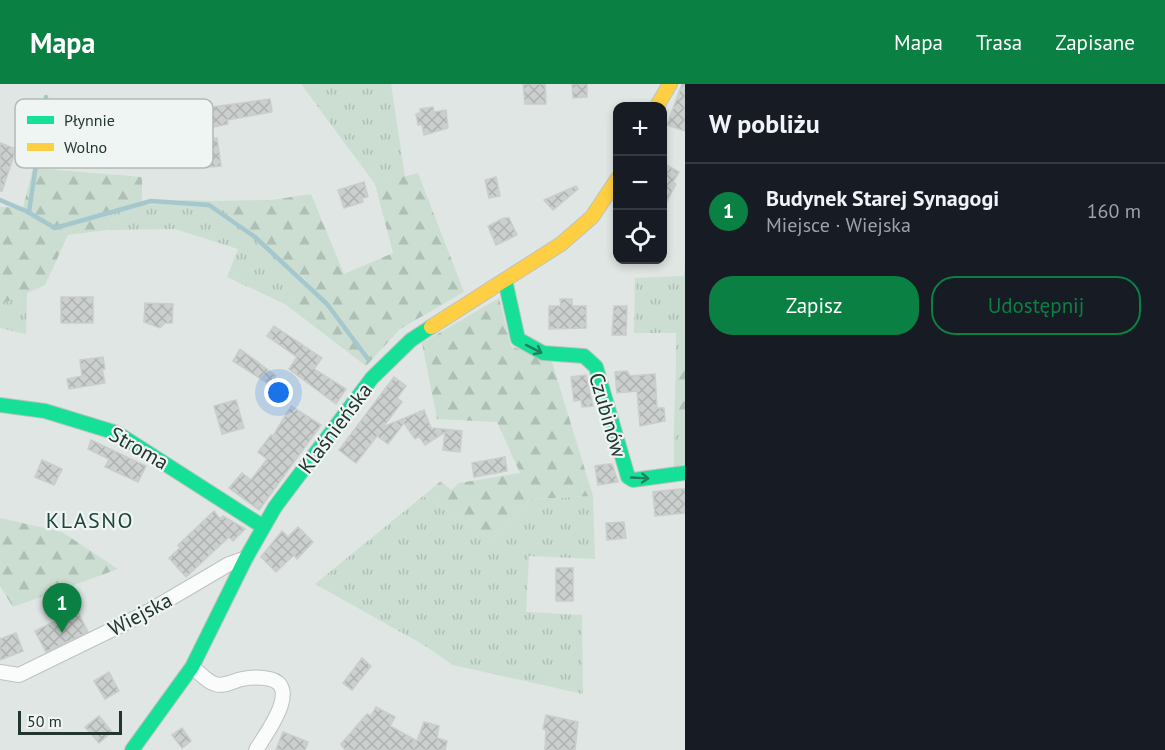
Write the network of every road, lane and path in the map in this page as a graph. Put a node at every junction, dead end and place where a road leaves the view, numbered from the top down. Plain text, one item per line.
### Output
1 (670, 84) edge
2 (659, 102) edge
3 (613, 186) edge
4 (505, 280) junction
5 (0, 405) edge
6 (685, 473) edge
7 (262, 526) junction
8 (246, 558) junction
9 (192, 667) junction
10 (0, 672) edge
11 (132, 750) edge
12 (256, 750) edge

1 - 2 street
3 - 4 street, Klaśnieńska
4 -> 6 street, Czubinów
4 - 7 street, Klaśnieńska
5 - 7 street, Stroma
7 - 8 street, Klaśnieńska
8 - 9 street, Klaśnieńska
8 - 10 street, Wiejska
9 - 11 street, Klaśnieńska
9 - 12 street

